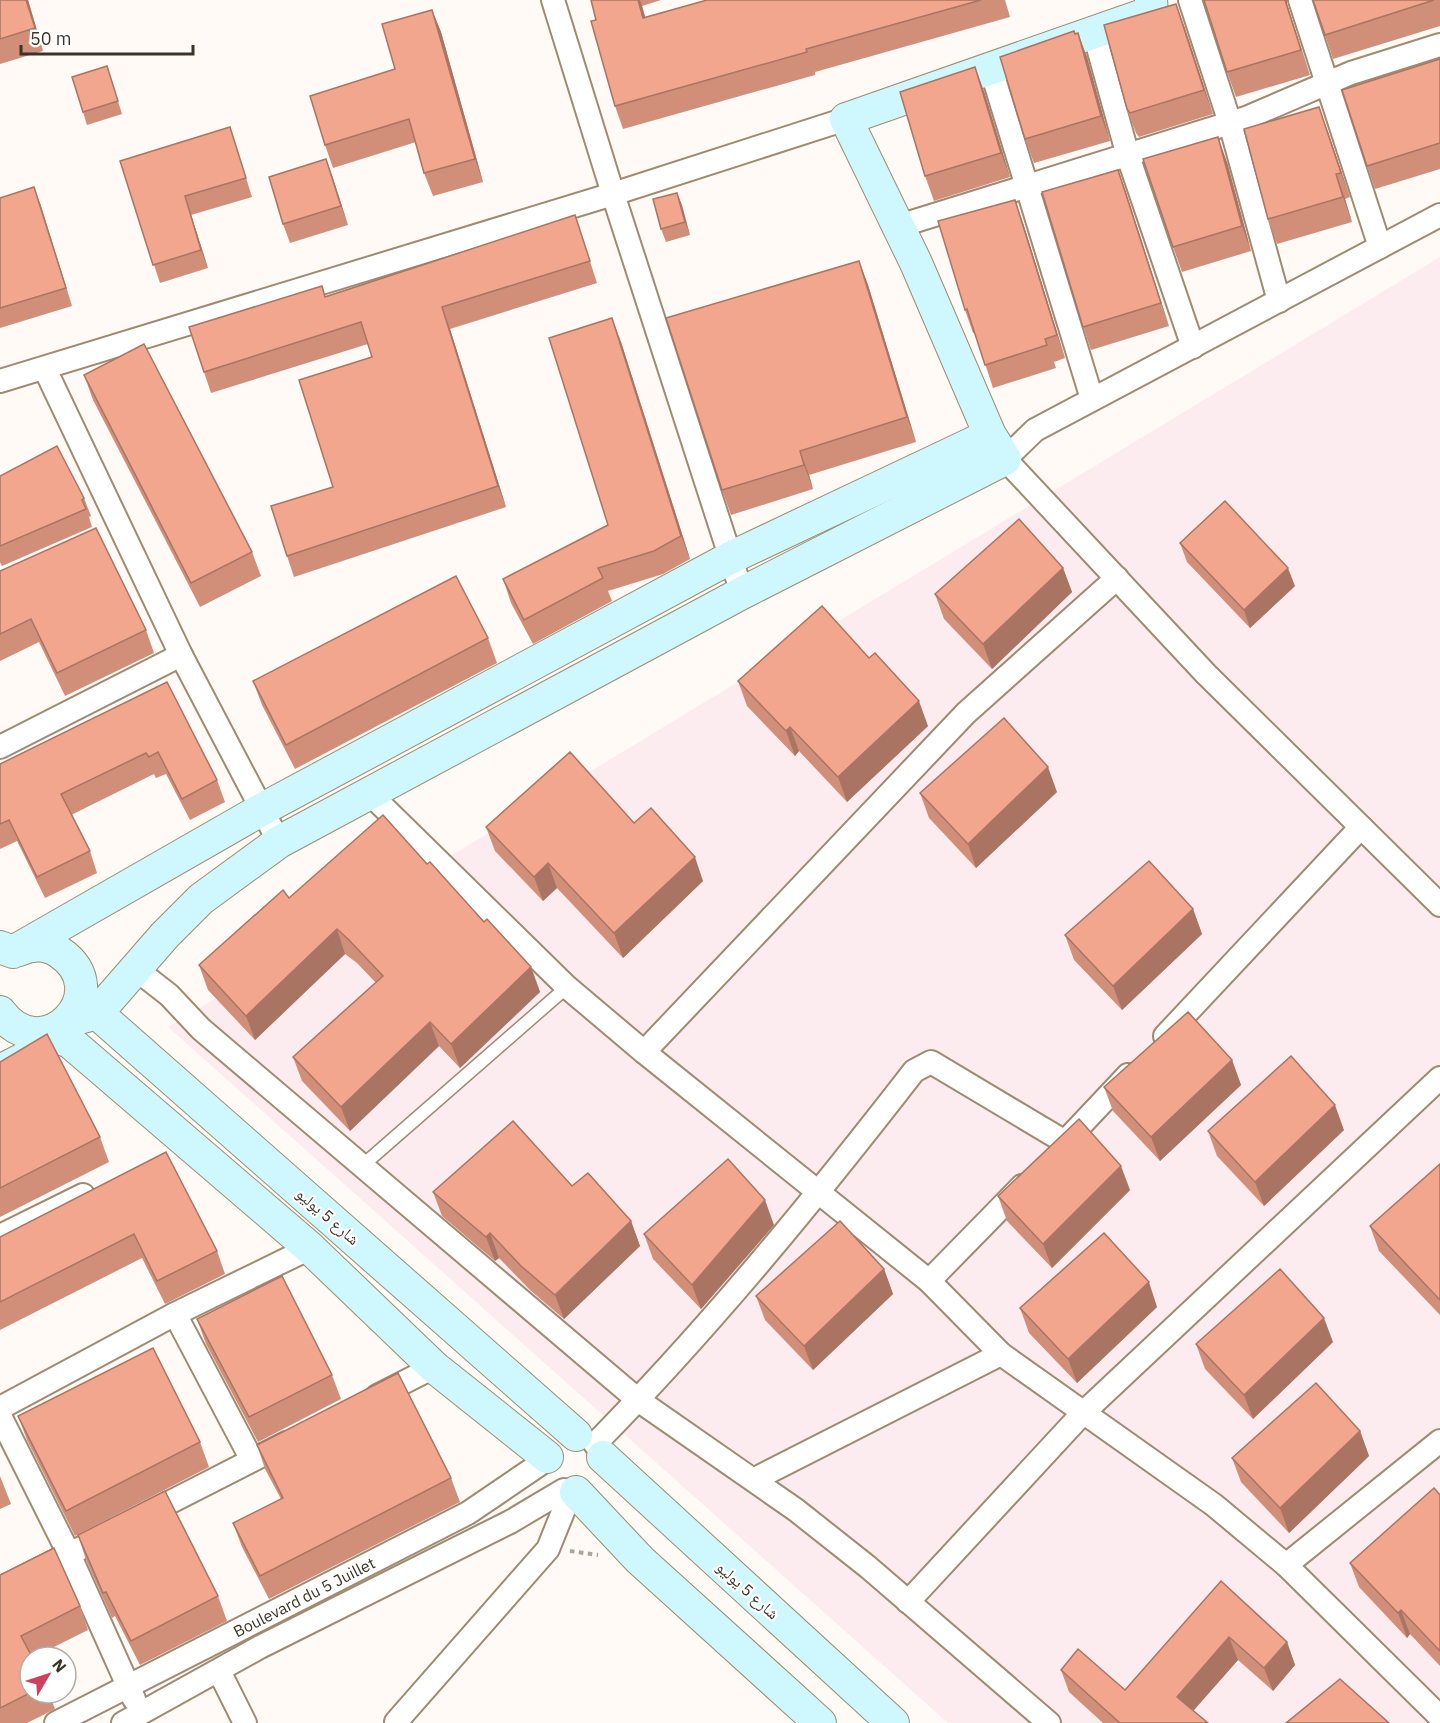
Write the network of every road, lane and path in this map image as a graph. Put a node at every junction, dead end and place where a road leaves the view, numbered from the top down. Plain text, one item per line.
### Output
1 (554, 0) edge
2 (1189, 0) edge
3 (1300, 0) edge
4 (1152, 6) edge
5 (1109, 19) edge
6 (1440, 45) edge
7 (991, 69) junction
8 (1325, 84) junction
9 (846, 119) junction
10 (1230, 123) junction
11 (1128, 156) junction
12 (1025, 188) junction
13 (613, 194) junction
14 (1440, 215) edge
15 (899, 226) junction
16 (1380, 247) junction
17 (1279, 301) junction
18 (1192, 347) junction
19 (45, 369) junction
20 (0, 381) edge
21 (1092, 399) junction
22 (998, 447) junction
23 (730, 558) junction
24 (1117, 578) junction
25 (742, 593) junction
26 (181, 655) junction
27 (0, 747) edge
28 (369, 793) junction
29 (261, 810) junction
30 (1361, 827) junction
31 (279, 842) junction
32 (1440, 905) edge
33 (4, 955) edge
34 (137, 970) junction
35 (567, 987) junction
36 (0, 1012) edge
37 (73, 1016) junction
38 (644, 1052) junction
39 (0, 1071) edge
40 (1440, 1078) edge
41 (1065, 1142) junction
42 (362, 1166) junction
43 (104, 1185) edge
44 (819, 1194) junction
45 (0, 1236) edge
46 (310, 1248) junction
47 (929, 1281) junction
48 (176, 1314) junction
49 (1001, 1354) junction
50 (434, 1367) junction
51 (638, 1400) junction
52 (0, 1408) edge
53 (353, 1408) edge
54 (1082, 1413) junction
55 (0, 1416) edge
56 (302, 1434) edge
57 (1440, 1441) edge
58 (591, 1445) junction
59 (547, 1458) junction
60 (252, 1460) junction
61 (755, 1479) junction
62 (570, 1492) junction
63 (548, 1549) junction
64 (69, 1554) junction
65 (640, 1560) junction
66 (1286, 1565) junction
67 (0, 1589) edge
68 (908, 1602) junction
69 (219, 1671) junction
70 (127, 1687) junction
71 (1440, 1717) edge
72 (133, 1718) edge
73 (812, 1721) edge
74 (56, 1723) edge
75 (245, 1723) edge
76 (396, 1723) edge
77 (893, 1723) edge
78 (1049, 1723) edge

1 - 13 street
2 - 4 street
2 - 10 street
3 - 8 street
4 - 5 street
5 - 7 street
5 - 11 street
6 - 8 street
7 - 9 street
7 - 12 street
8 - 10 street
8 - 16 street
9 - 13 street
9 - 15 street
10 - 11 street
10 - 17 street
11 - 12 street
11 - 18 street
12 - 15 street
12 - 21 street
13 - 19 street
13 - 23 street
14 - 16 street
15 - 22 street
16 - 17 street
17 - 18 street
18 - 21 street
19 - 20 street
19 - 26 street
21 - 22 street
22 - 23 street
22 - 24 street
22 - 25 street
23 - 25 street
23 - 29 street
24 - 30 street
24 - 38 street
25 - 28 street
26 - 27 street
26 - 29 street
28 - 31 street
28 - 35 street
29 - 31 street
29 - 33 street
30 - 32 street
30 - 41 street
31 - 34 street
33 - 37 street
34 - 37 street
34 - 42 street
35 - 38 street
35 - 42 lane
36 - 37 street
37 - 39 street
37 - 46 street
37 - 58 street, شارع 5 يوليو
38 - 44 street
40 - 54 street
41 - 44 street
41 - 47 street
42 - 51 street
43 - 45 street
44 - 47 street
44 - 51 street
46 - 48 street
46 - 50 street
47 - 49 street
48 - 52 street
48 - 60 street
49 - 54 street
49 - 61 street
50 - 53 street
50 - 59 street
51 - 58 street
51 - 61 street
54 - 66 street
54 - 68 street
55 - 64 street
56 - 60 street
57 - 66 street
58 - 59 street
58 - 62 street
58 - 77 street, شارع 5 يوليو
59 - 62 street
59 - 70 street, Boulevard du 5 Juillet
60 - 64 street
61 - 68 street
62 - 63 street
62 - 65 street
62 - 69 street
63 - 65 path
63 - 76 street
64 - 67 street
64 - 70 street
65 - 73 street
66 - 71 street
68 - 78 street
69 - 72 street
69 - 75 street
70 - 72 street
70 - 74 street, Boulevard du 5 Juillet

